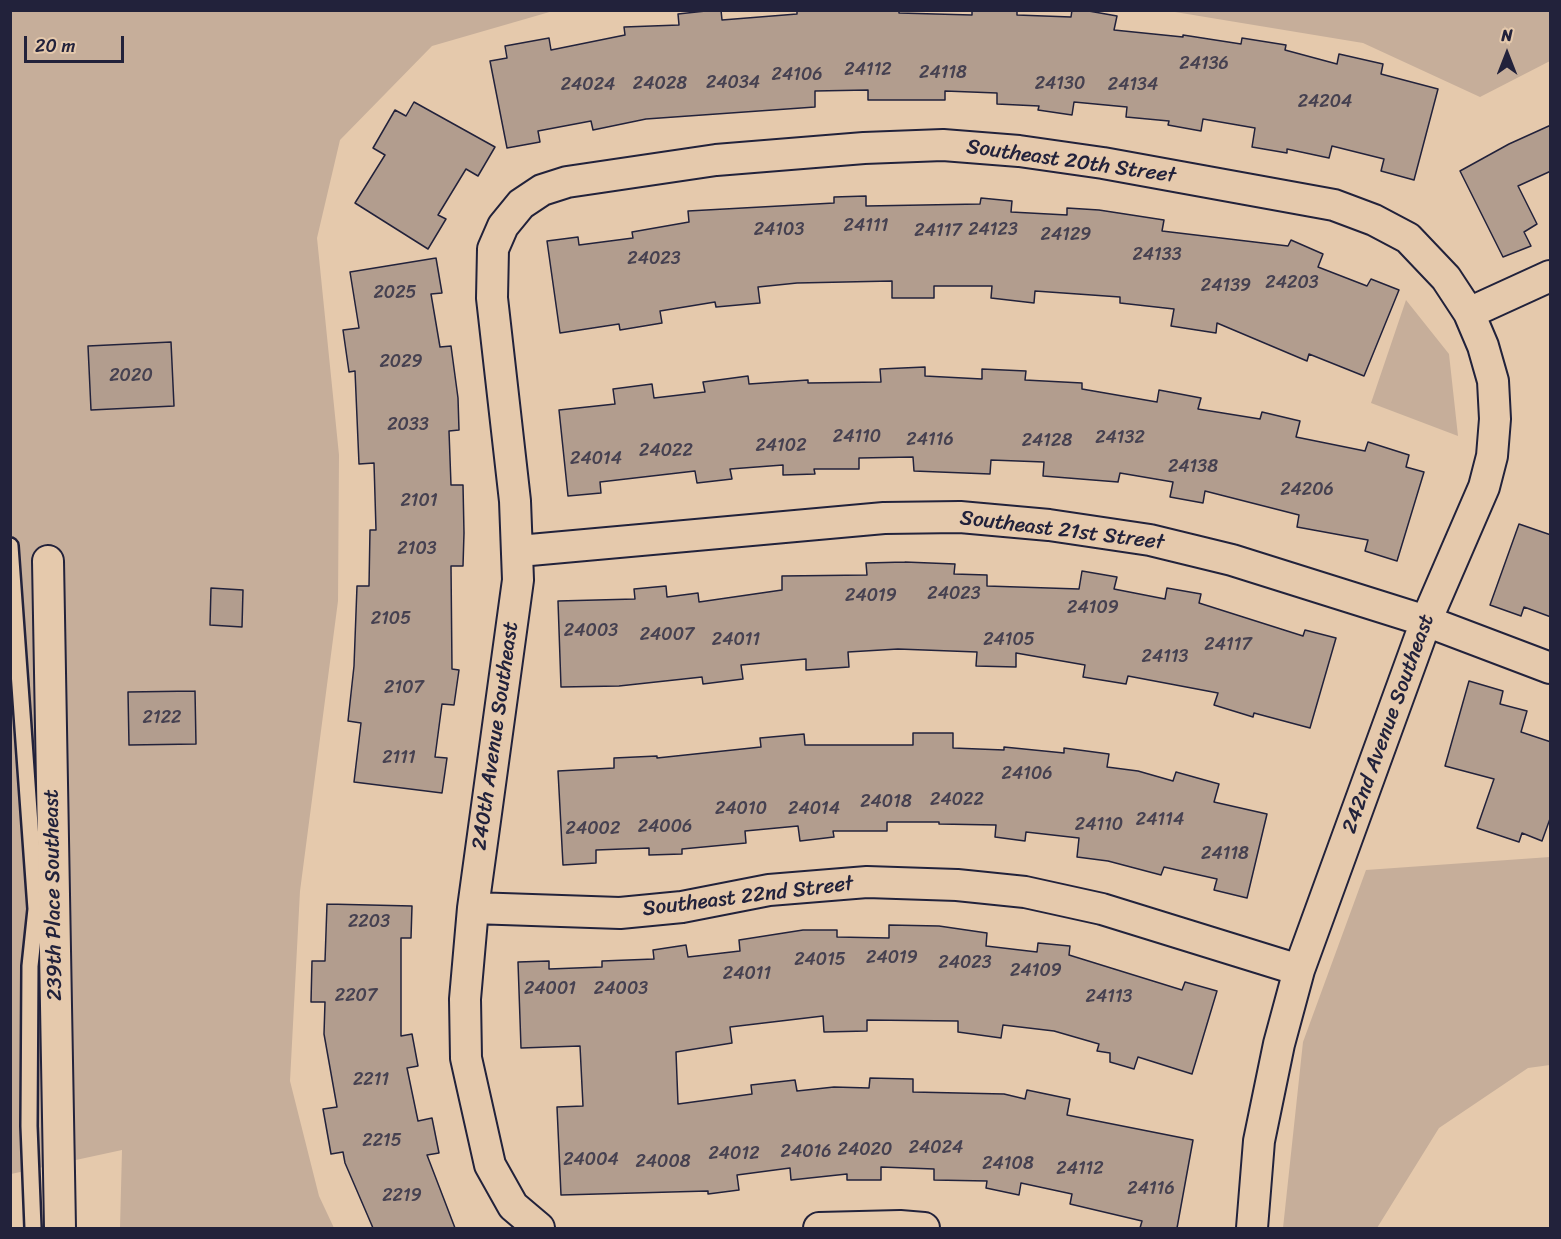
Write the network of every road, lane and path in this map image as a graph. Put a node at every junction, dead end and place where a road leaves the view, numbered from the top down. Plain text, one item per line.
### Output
1 (503, 226) joint
2 (1551, 276) edge
3 (1469, 312) junction
4 (10, 546) edge
5 (519, 551) junction
6 (48, 561) dead end
7 (1426, 621) junction
8 (1551, 668) edge
9 (473, 908) junction
10 (1299, 970) junction
11 (33, 1228) edge
12 (60, 1228) edge
13 (539, 1228) edge
14 (819, 1228) edge
15 (924, 1228) edge
16 (1252, 1228) edge

1 - 3 street, Southeast 20th Street
1 - 5 street, 240th Avenue Southeast
2 - 3 street
3 - 7 street, 242nd Avenue Southeast
4 - 11 lane
5 - 7 street, Southeast 21st Street
5 - 9 street, 240th Avenue Southeast
6 - 12 street, 239th Place Southeast
7 - 8 street, Southeast 21st Street
7 - 10 street, 242nd Avenue Southeast
9 - 10 street, Southeast 22nd Street
9 - 13 street, 240th Avenue Southeast
10 - 16 street, 242nd Avenue Southeast
14 - 15 street

